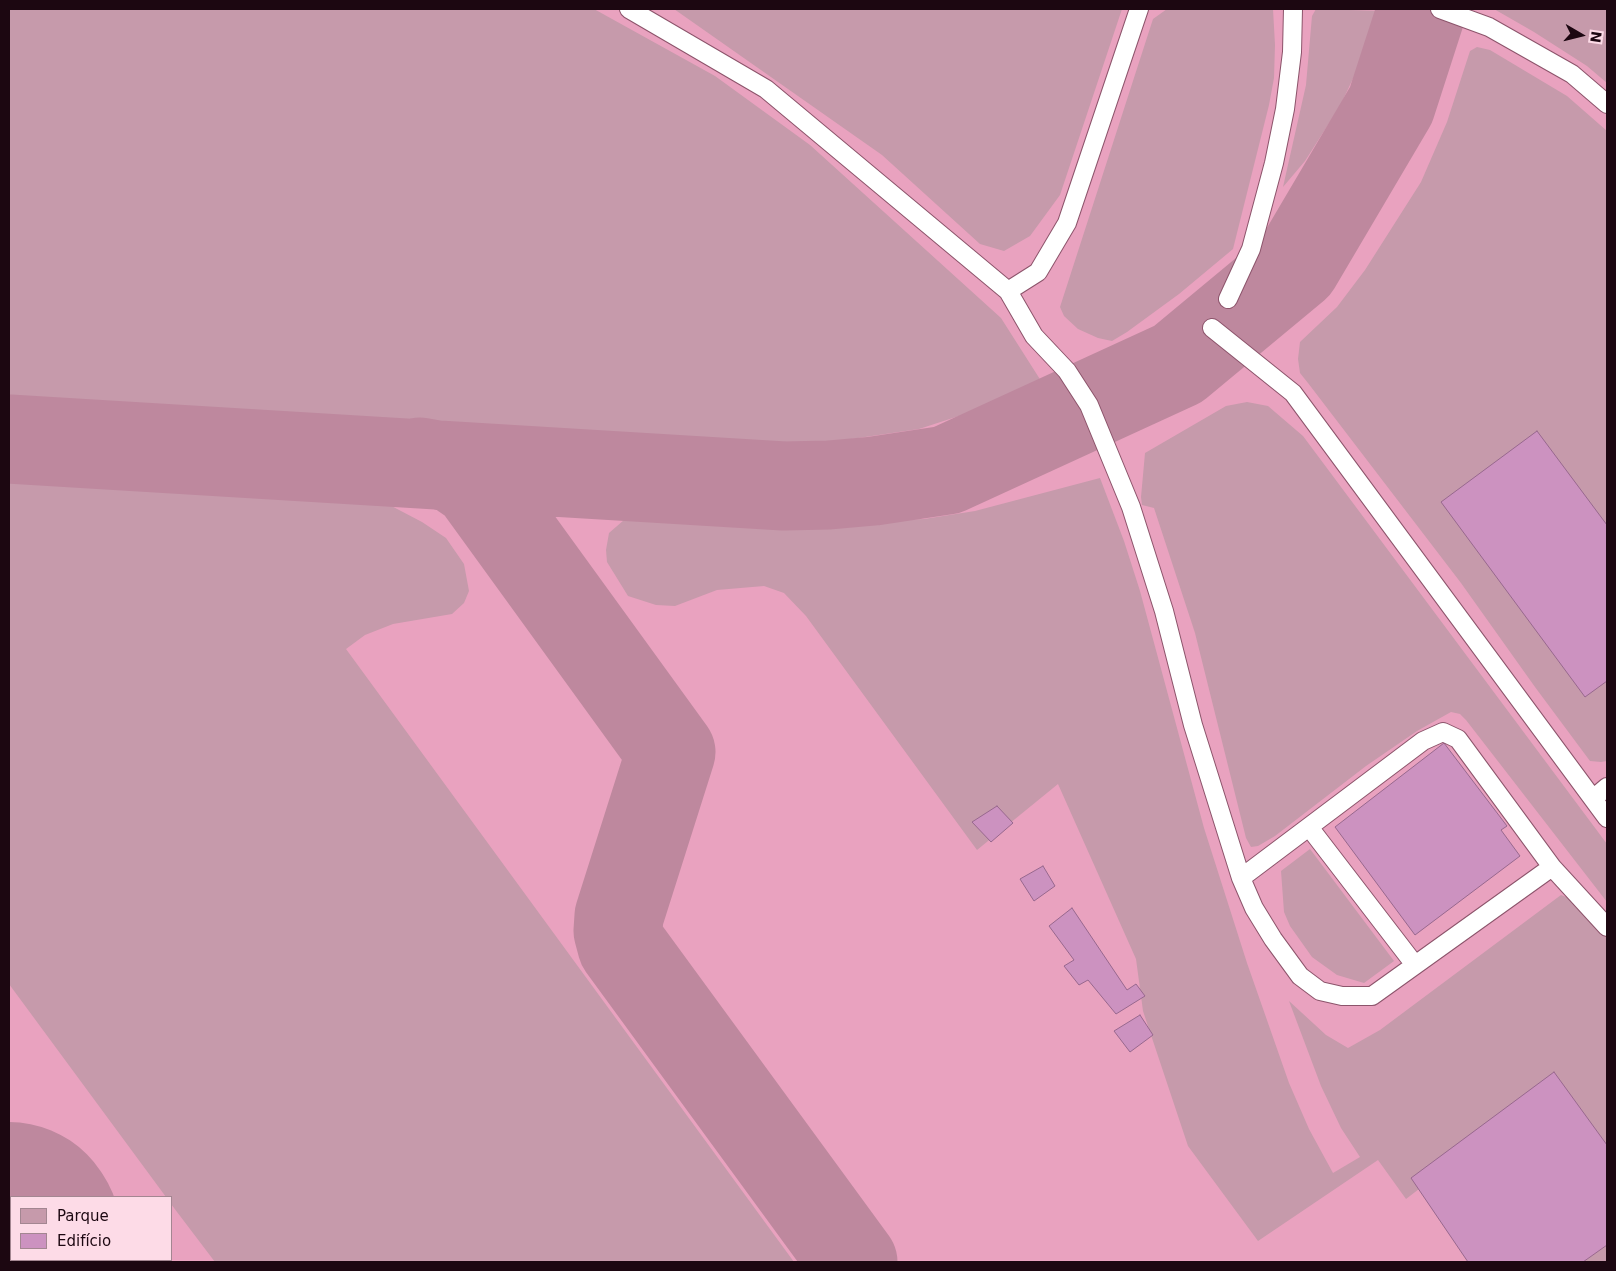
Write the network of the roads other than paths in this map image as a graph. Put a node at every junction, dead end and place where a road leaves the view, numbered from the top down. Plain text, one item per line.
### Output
1 (629, 9) edge
2 (1139, 9) edge
3 (1293, 9) edge
4 (1440, 9) edge
5 (1607, 104) edge
6 (1008, 291) junction
7 (1228, 298) dead end
8 (1212, 328) dead end
9 (1600, 792) edge
10 (1607, 818) edge
11 (1309, 827) junction
12 (1552, 867) junction
13 (1241, 878) junction
14 (1607, 927) edge
15 (1415, 965) junction

1 - 6 lane
2 - 6 lane
3 - 7 lane
4 - 5 lane
6 - 13 lane
8 - 9 lane
9 - 10 lane
11 - 12 lane
11 - 13 lane
11 - 15 lane
12 - 14 lane
12 - 15 lane
13 - 15 lane

